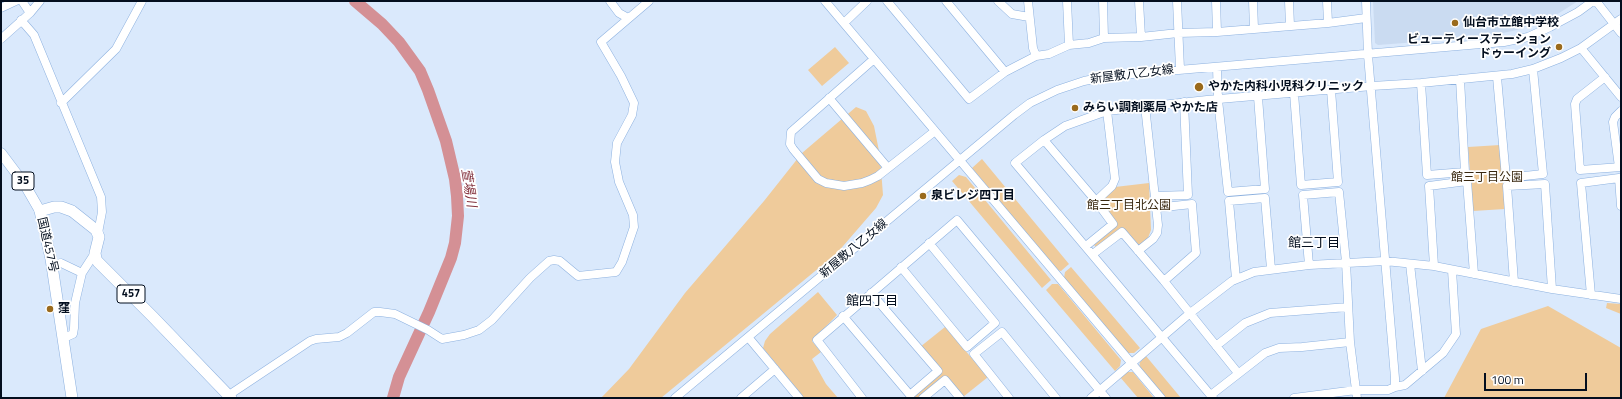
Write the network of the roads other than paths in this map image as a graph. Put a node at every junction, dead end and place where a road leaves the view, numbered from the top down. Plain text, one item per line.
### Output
1 (16, 1) edge
2 (22, 1) edge
3 (40, 1) edge
4 (142, 1) edge
5 (610, 1) edge
6 (649, 1) edge
7 (825, 1) edge
8 (868, 1) edge
9 (887, 1) edge
10 (946, 1) edge
11 (998, 1) edge
12 (1028, 1) edge
13 (1067, 1) edge
14 (1103, 1) edge
15 (1139, 1) edge
16 (1177, 1) edge
17 (1216, 1) edge
18 (1253, 1) edge
19 (1289, 1) edge
20 (1327, 1) edge
21 (1366, 1) edge
22 (1594, 1) edge
23 (1, 8) edge
24 (30, 13) junction
25 (1028, 17) junction
26 (628, 18) junction
27 (1366, 18) junction
28 (21, 20) junction
29 (1618, 22) edge
30 (844, 23) junction
31 (1328, 23) junction
32 (1290, 26) junction
33 (1254, 29) junction
34 (1217, 32) junction
35 (1178, 33) junction
36 (1621, 33) edge
37 (1141, 36) junction
38 (1104, 38) junction
39 (1, 39) edge
40 (1069, 46) junction
41 (1581, 48) junction
42 (1368, 55) junction
43 (1036, 56) junction
44 (874, 58) junction
45 (1217, 67) junction
46 (1533, 69) junction
47 (1180, 70) junction
48 (1005, 72) junction
49 (1497, 77) junction
50 (1605, 77) junction
51 (1460, 79) junction
52 (1421, 83) junction
53 (1372, 86) junction
54 (1331, 90) junction
55 (1294, 93) junction
56 (1258, 97) junction
57 (1621, 97) edge
58 (829, 98) junction
59 (1218, 100) junction
60 (1184, 102) junction
61 (61, 103) junction
62 (1145, 106) junction
63 (1107, 110) junction
64 (1621, 111) edge
65 (935, 131) junction
66 (1044, 140) junction
67 (1, 153) edge
68 (959, 160) junction
69 (1620, 167) edge
70 (888, 168) junction
71 (1155, 196) junction
72 (1096, 201) junction
73 (1621, 206) edge
74 (1155, 208) junction
75 (40, 212) junction
76 (98, 234) junction
77 (929, 243) junction
78 (1086, 246) junction
79 (1138, 251) junction
80 (95, 253) junction
81 (1093, 254) junction
82 (1385, 261) junction
83 (1346, 262) junction
84 (61, 263) dead end
85 (1410, 264) junction
86 (1309, 265) junction
87 (1434, 266) junction
88 (900, 267) junction
89 (1271, 269) junction
90 (1452, 270) junction
91 (82, 273) junction
92 (1474, 274) junction
93 (1236, 279) junction
94 (1164, 281) junction
95 (1514, 282) junction
96 (1552, 289) junction
97 (871, 292) junction
98 (1591, 294) junction
99 (1621, 299) edge
100 (1348, 307) junction
101 (1189, 314) junction
102 (843, 316) junction
103 (748, 337) junction
104 (1162, 337) junction
105 (64, 338) junction
106 (1350, 342) junction
107 (1216, 346) junction
108 (1131, 362) junction
109 (775, 369) junction
110 (1422, 371) junction
111 (1238, 373) junction
112 (1395, 387) junction
113 (1100, 391) junction
114 (1356, 394) edge
115 (230, 397) edge
116 (1212, 397) edge
117 (72, 398) edge
118 (675, 398) edge
119 (741, 398) edge
120 (799, 398) edge
121 (862, 398) edge
122 (923, 398) edge
123 (960, 398) edge
124 (1009, 398) edge
125 (1056, 398) edge
126 (1091, 398) edge
127 (1106, 398) edge
128 (1161, 398) edge
129 (1294, 398) edge

1 - 23 street
2 - 24 street
3 - 24 street
4 - 61 street
5 - 26 street
6 - 26 street
7 - 30 street
8 - 30 street
9 - 48 street
10 - 48 street
11 - 25 street
12 - 25 street
13 - 40 street
14 - 38 street
15 - 37 street
16 - 35 street
17 - 34 street
18 - 33 street
19 - 32 street
20 - 31 street
21 - 27 street
22 - 29 street
22 - 42 street, 新屋敷八乙女線
24 - 28 street
25 - 43 street
26 - 115 street
27 - 31 street
27 - 42 street
28 - 39 street
28 - 61 street
29 - 36 street
29 - 41 street
30 - 44 street
31 - 32 street
32 - 33 street
33 - 34 street
34 - 35 street
35 - 37 street
35 - 47 street
37 - 38 street
38 - 40 street
40 - 43 street
41 - 46 street
41 - 50 street
42 - 45 street, 新屋敷八乙女線
42 - 53 street
43 - 48 street
44 - 58 street
44 - 65 street
45 - 47 street, 新屋敷八乙女線
45 - 59 street
46 - 49 street
46 - 49 street
47 - 68 street, 新屋敷八乙女線
49 - 51 street
50 - 57 street
50 - 69 street
51 - 52 street
51 - 52 street
52 - 53 street
53 - 54 street
53 - 82 street
54 - 55 street
54 - 55 street
55 - 56 street
56 - 59 street
56 - 59 street
58 - 70 street
58 - 70 street
59 - 60 street
60 - 62 street
60 - 71 street
61 - 76 street
62 - 63 street
62 - 71 street
63 - 66 street
63 - 72 street
64 - 69 street
65 - 68 street
65 - 70 street
66 - 72 street
66 - 78 street
67 - 75 main road, 35
68 - 103 street, 新屋敷八乙女線
68 - 108 street
71 - 74 street
72 - 78 street
73 - 98 street
74 - 79 street
74 - 94 street
75 - 76 highway, 国道457号
75 - 105 highway, 国道457号
76 - 80 highway
77 - 88 street
77 - 88 street
77 - 113 street
78 - 81 street
79 - 81 street
79 - 94 street
80 - 91 street
80 - 115 highway, 457
81 - 104 street
82 - 83 street
82 - 85 street
82 - 112 street
83 - 86 street
83 - 86 street
83 - 100 street
84 - 91 street
85 - 87 street
85 - 110 street
86 - 89 street
87 - 90 street
87 - 92 street
88 - 97 street
89 - 93 street
89 - 93 street
90 - 92 street
90 - 110 street
91 - 105 street
92 - 95 street
93 - 101 street
94 - 101 street
95 - 96 street
95 - 96 street
96 - 98 street
97 - 102 street
97 - 102 street
98 - 99 street
100 - 106 street
100 - 107 street
101 - 104 street
101 - 107 street
102 - 121 street
103 - 109 street
103 - 118 street, 新屋敷八乙女線
104 - 108 street
104 - 116 street
105 - 117 highway, 国道457号
106 - 111 street
106 - 114 street
107 - 111 street
108 - 113 street
108 - 128 street
109 - 119 street
109 - 120 street
110 - 112 street
111 - 116 street
112 - 114 street
113 - 126 street
113 - 127 street
114 - 129 street
122 - 123 street
124 - 125 street

